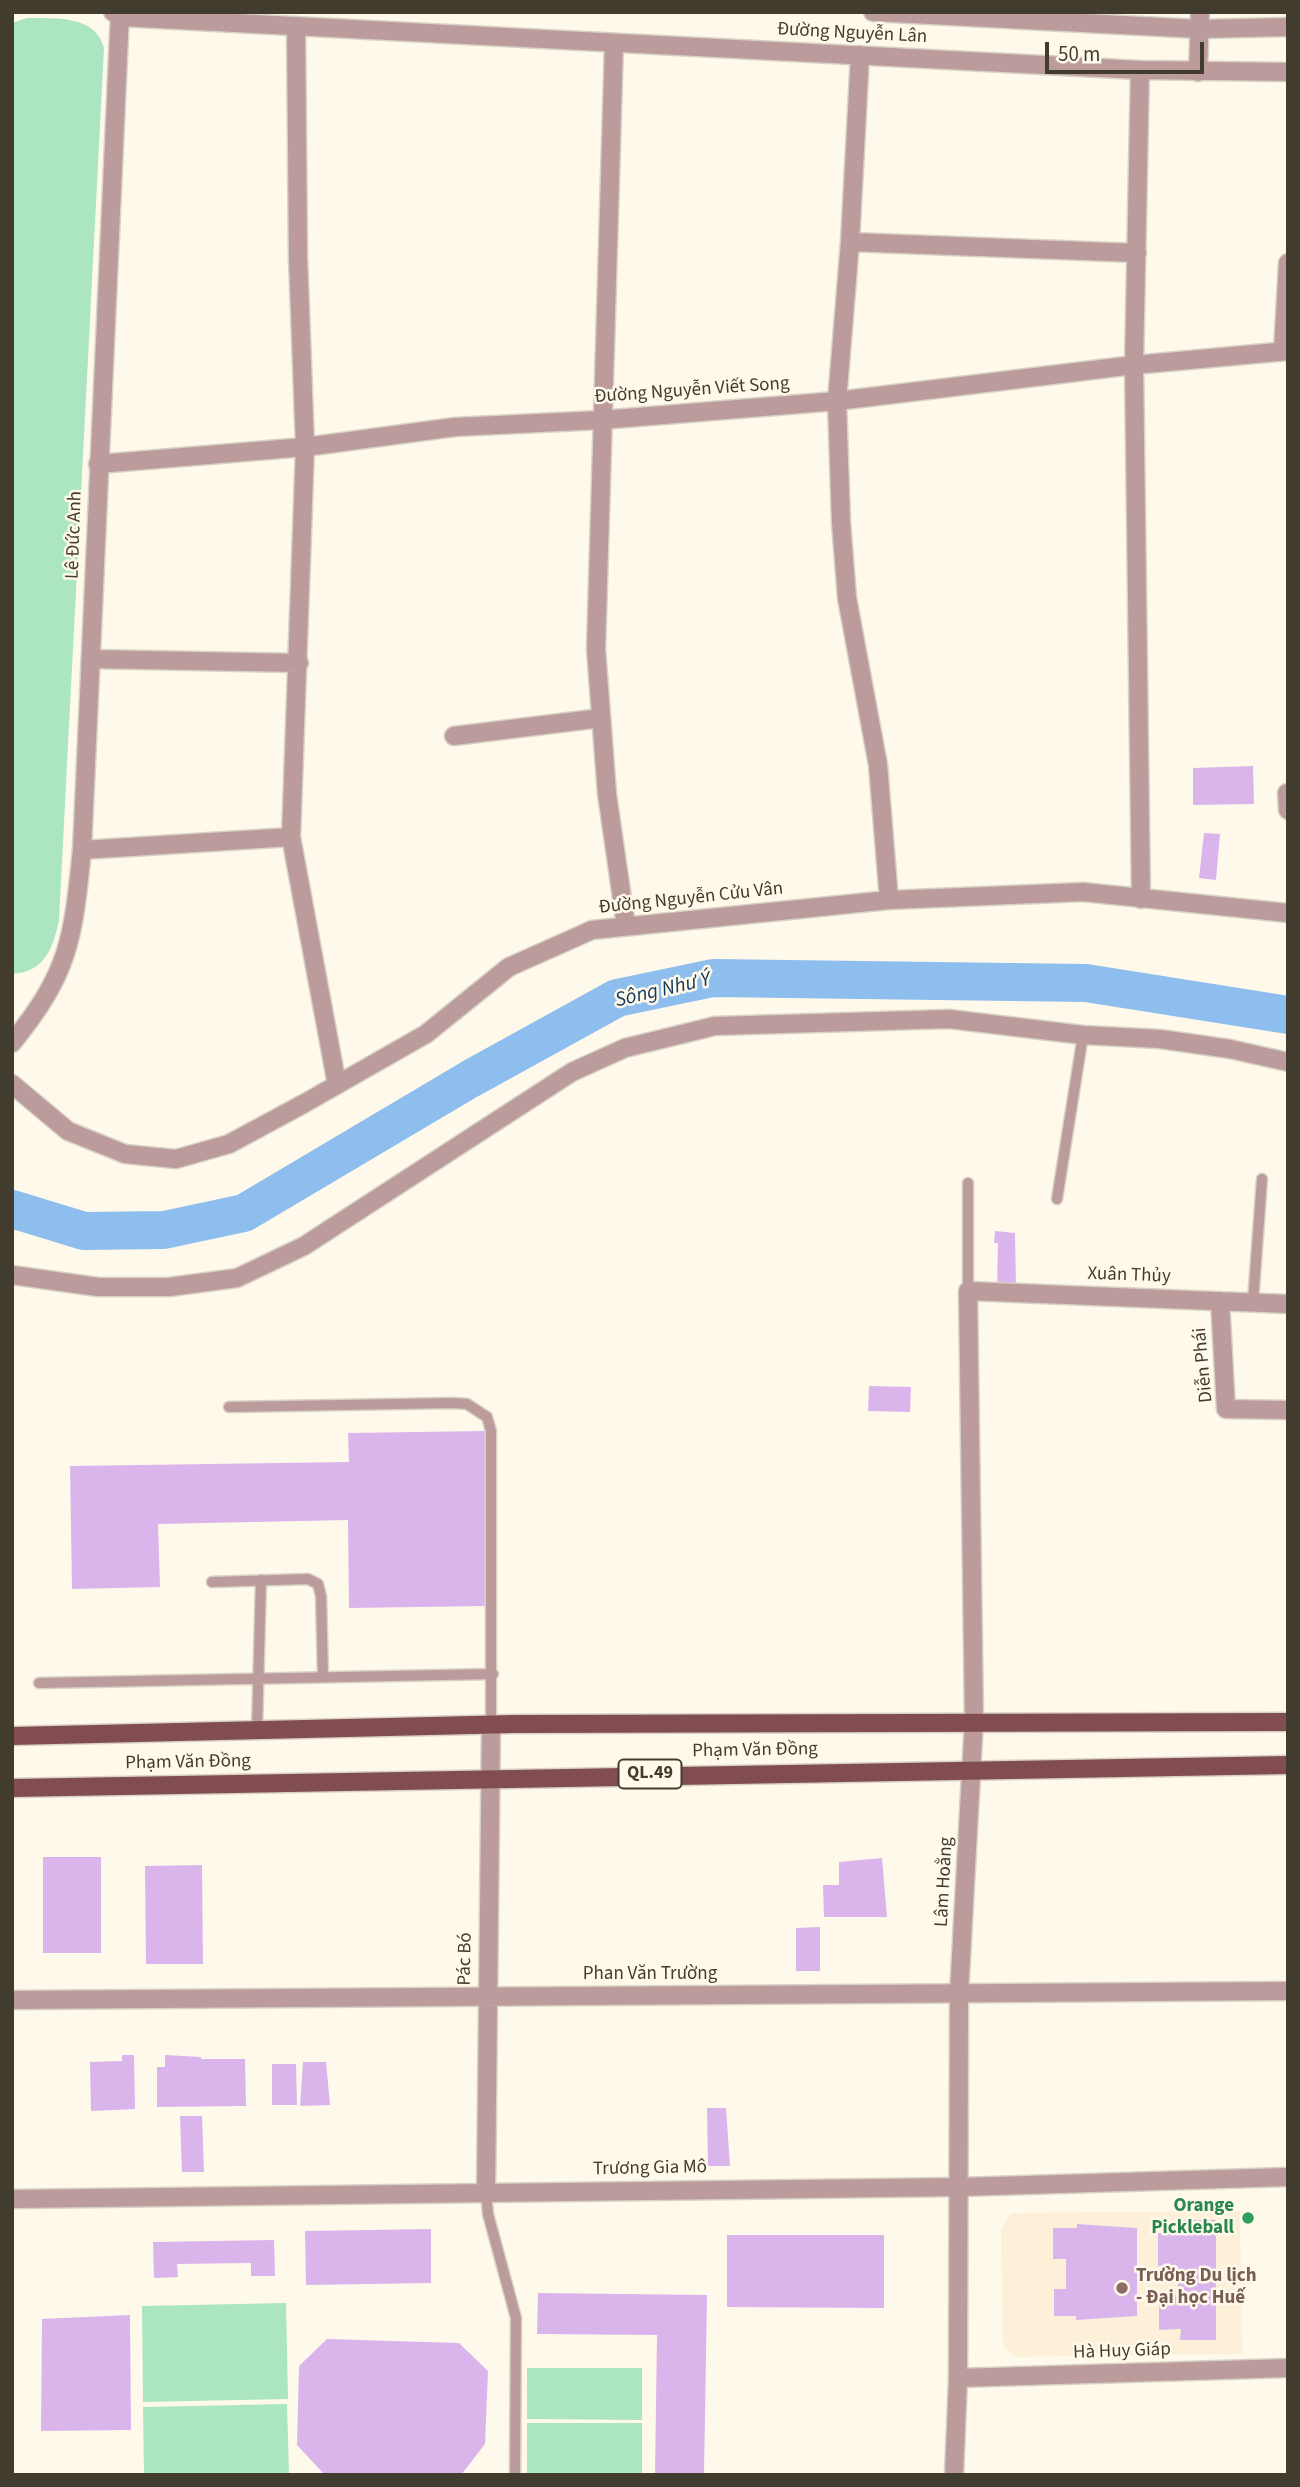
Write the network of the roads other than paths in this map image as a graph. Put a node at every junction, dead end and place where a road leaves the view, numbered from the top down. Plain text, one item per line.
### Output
1 (873, 12) edge
2 (118, 14) edge
3 (1199, 21) edge
4 (296, 26) junction
5 (1288, 27) edge
6 (614, 43) junction
7 (860, 55) junction
8 (1140, 70) junction
9 (1198, 72) junction
10 (1288, 72) edge
11 (850, 242) junction
12 (1137, 253) junction
13 (1288, 262) edge
14 (1285, 351) edge
15 (1134, 365) junction
16 (837, 401) junction
17 (601, 420) junction
18 (305, 447) junction
19 (98, 464) junction
20 (91, 659) junction
21 (299, 663) junction
22 (601, 718) junction
23 (454, 736) dead end
24 (291, 837) junction
25 (82, 850) junction
26 (1141, 899) junction
27 (890, 900) junction
28 (1288, 913) edge
29 (626, 926) junction
30 (1083, 1035) junction
31 (12, 1043) edge
32 (1288, 1062) edge
33 (12, 1084) edge
34 (337, 1085) junction
35 (1262, 1179) dead end
36 (968, 1183) dead end
37 (1057, 1199) dead end
38 (12, 1275) edge
39 (968, 1291) junction
40 (1220, 1301) junction
41 (1253, 1302) junction
42 (1288, 1304) edge
43 (229, 1407) dead end
44 (1288, 1409) edge
45 (261, 1580) junction
46 (212, 1582) dead end
47 (493, 1674) junction
48 (323, 1676) junction
49 (256, 1678) junction
50 (39, 1683) dead end
51 (974, 1720) junction
52 (1288, 1722) edge
53 (491, 1726) junction
54 (257, 1729) junction
55 (12, 1736) edge
56 (1288, 1765) edge
57 (972, 1769) junction
58 (490, 1777) junction
59 (12, 1788) edge
60 (1288, 1990) edge
61 (959, 1994) junction
62 (486, 1997) junction
63 (12, 2000) edge
64 (1288, 2177) edge
65 (960, 2187) junction
66 (486, 2192) junction
67 (12, 2199) edge
68 (1288, 2368) edge
69 (958, 2378) junction
70 (514, 2475) edge
71 (954, 2475) edge

1 - 3 street, Đường Nguyễn Lân
2 - 4 street, Đường Nguyễn Lân
2 - 19 street, Lê Đức Anh
3 - 5 street, Đường Nguyễn Lân
3 - 9 street
4 - 6 street, Đường Nguyễn Lân
4 - 18 street
6 - 7 street, Đường Nguyễn Lân
6 - 17 street
7 - 8 street, Đường Nguyễn Lân
7 - 11 street
8 - 9 street, Đường Nguyễn Lân
8 - 12 street
9 - 10 street, Đường Nguyễn Lân
11 - 12 street
11 - 16 street
12 - 15 street
13 - 14 street
14 - 15 street, Đường Nguyễn Viết Song
15 - 16 street, Đường Nguyễn Viết Song
15 - 26 street
16 - 17 street, Đường Nguyễn Viết Song
16 - 27 street
17 - 18 street, Đường Nguyễn Viết Song
17 - 22 street
18 - 19 street, Đường Nguyễn Viết Song
18 - 21 street
19 - 20 street, Lê Đức Anh
20 - 21 street
20 - 25 street, Lê Đức Anh
21 - 24 street
22 - 23 street
22 - 29 street
24 - 25 street
24 - 34 street
25 - 31 street, Lê Đức Anh
26 - 27 street, Đường Nguyễn Cửu Vân
26 - 28 street, Đường Nguyễn Cửu Vân
27 - 29 street, Đường Nguyễn Cửu Vân
29 - 34 street, Đường Nguyễn Cửu Vân
30 - 32 street
30 - 37 lane
30 - 38 street
33 - 34 street, Đường Nguyễn Cửu Vân
35 - 41 lane
36 - 39 lane
39 - 40 street, Xuân Thủy
39 - 51 street, Lâm Hoằng
40 - 41 street, Xuân Thủy
40 - 44 street, Diễn Phái
41 - 42 street, Xuân Thủy
43 - 47 lane
45 - 46 lane
45 - 48 lane
45 - 49 lane
47 - 48 lane
47 - 53 lane
48 - 49 lane
49 - 50 lane
49 - 54 lane
51 - 52 main road, Phạm Văn Đồng
51 - 53 main road, Phạm Văn Đồng
51 - 57 street, Lâm Hoằng
53 - 54 main road, Phạm Văn Đồng
53 - 58 street, Pác Bó
54 - 55 main road, Phạm Văn Đồng
56 - 57 main road, Phạm Văn Đồng / QL.49
57 - 58 main road, Phạm Văn Đồng / QL.49
57 - 61 street, Lâm Hoằng
58 - 59 main road, Phạm Văn Đồng / QL.49
58 - 62 street, Pác Bó
60 - 61 street, Phan Văn Trường
61 - 62 street, Phan Văn Trường
61 - 65 street, Lâm Hoằng
62 - 63 street, Phan Văn Trường
62 - 66 street, Pác Bó
64 - 65 street, Trương Gia Mô
65 - 66 street, Trương Gia Mô
65 - 69 street, Lâm Hoằng
66 - 67 street, Trương Gia Mô
66 - 70 lane
68 - 69 street, Hà Huy Giáp
69 - 71 street, Lâm Hoằng

